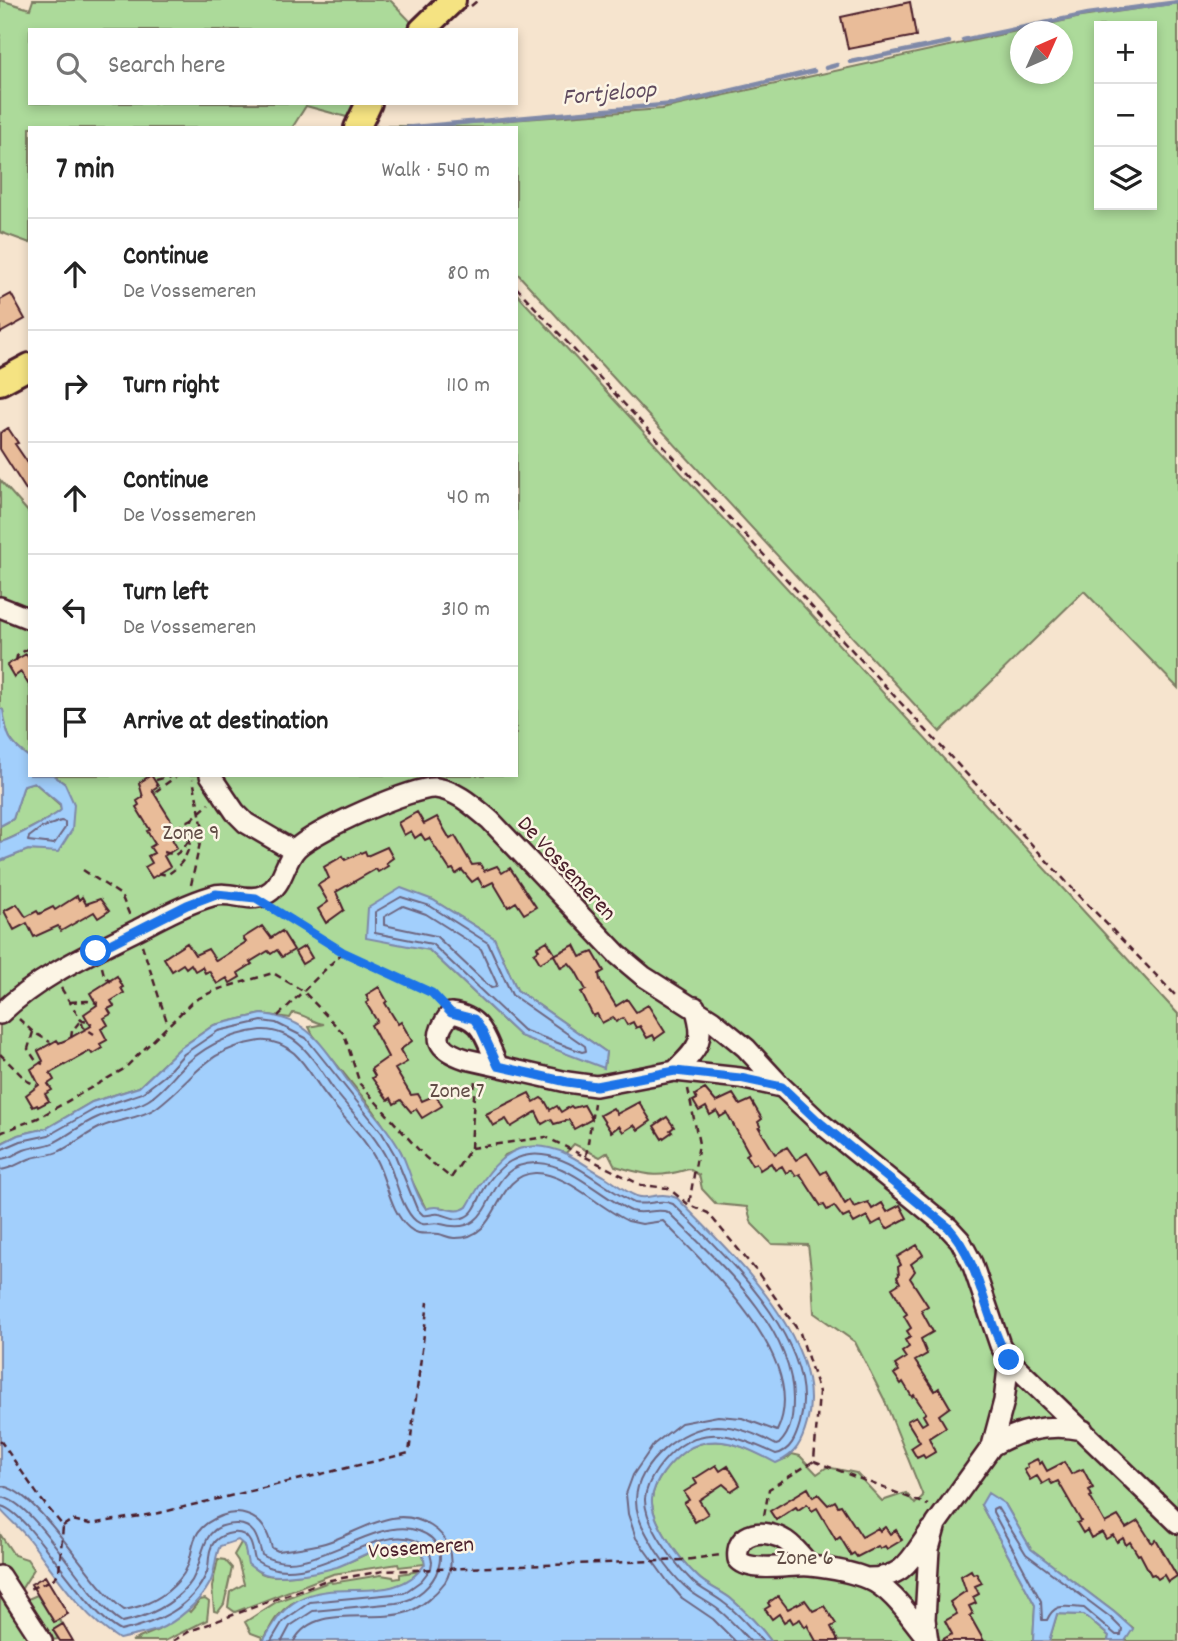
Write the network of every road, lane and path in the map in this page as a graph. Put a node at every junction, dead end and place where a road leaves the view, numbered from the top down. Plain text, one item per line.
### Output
1 (453, 0) edge
2 (424, 28) edge
3 (368, 105) edge
4 (359, 126) edge
5 (518, 289) edge
6 (28, 367) edge
7 (0, 382) edge
8 (0, 607) edge
9 (28, 618) edge
10 (28, 648) edge
11 (16, 661) dead end
12 (168, 777) edge
13 (174, 777) edge
14 (193, 777) edge
15 (211, 777) edge
16 (156, 780) dead end
17 (155, 792) dead end
18 (223, 794) junction
19 (199, 812) junction
20 (192, 819) junction
21 (164, 828) dead end
22 (190, 838) junction
23 (294, 851) junction
24 (164, 852) dead end
25 (158, 873) dead end
26 (256, 898) junction
27 (187, 905) junction
28 (343, 952) junction
29 (53, 974) junction
30 (303, 991) junction
31 (1178, 999) edge
32 (69, 1002) junction
33 (98, 1003) dead end
34 (695, 1007) junction
35 (4, 1011) edge
36 (451, 1013) junction
37 (278, 1016) dead end
38 (81, 1020) junction
39 (92, 1024) dead end
40 (33, 1032) junction
41 (94, 1034) dead end
42 (71, 1038) dead end
43 (50, 1042) dead end
44 (0, 1054) edge
45 (476, 1061) junction
46 (43, 1064) dead end
47 (498, 1066) junction
48 (680, 1071) junction
49 (37, 1084) dead end
50 (596, 1086) junction
51 (782, 1087) junction
52 (0, 1133) edge
53 (471, 1148) junction
54 (586, 1156) junction
55 (689, 1205) junction
56 (428, 1302) dead end
57 (1009, 1360) junction
58 (1083, 1430) junction
59 (0, 1440) edge
60 (992, 1446) junction
61 (814, 1461) junction
62 (940, 1517) junction
63 (1178, 1522) edge
64 (63, 1526) junction
65 (761, 1533) junction
66 (737, 1553) junction
67 (810, 1566) junction
68 (0, 1576) edge
69 (867, 1578) junction
70 (13, 1595) junction
71 (42, 1641) edge
72 (173, 1641) edge
73 (928, 1641) edge

1 - 2 main road
3 - 4 main road
5 - 31 path
6 - 7 main road
8 - 9 lane
10 - 11 path
12 - 16 path
13 - 17 path
14 - 19 path
15 - 18 lane
18 - 19 path
18 - 23 lane
19 - 20 path
19 - 27 path
20 - 21 path
20 - 22 path
22 - 24 path
22 - 25 path
23 - 26 lane, De Vossemeren
23 - 34 lane, De Vossemeren
26 - 27 lane
26 - 28 path
27 - 29 lane
28 - 30 path
28 - 36 path
29 - 32 path
29 - 35 lane
30 - 37 path
30 - 52 path
30 - 53 path
32 - 33 path
32 - 38 path
34 - 48 lane
34 - 51 lane, De Vossemeren
35 - 40 path
36 - 45 lane
36 - 47 lane
38 - 39 path
38 - 41 path
38 - 42 path
40 - 43 path
40 - 46 path
44 - 49 path
45 - 47 lane
45 - 53 path
47 - 50 lane
48 - 50 lane
48 - 51 lane
48 - 55 path
50 - 54 path
51 - 57 lane, De Vossemeren
53 - 54 path
54 - 55 path
55 - 61 path
56 - 64 path
57 - 58 lane, De Vossemeren
57 - 60 lane
58 - 60 lane
58 - 63 lane, De Vossemeren
59 - 64 path
60 - 62 lane
61 - 62 path
61 - 65 path
62 - 69 lane
62 - 73 lane
64 - 70 path
65 - 66 lane
65 - 67 lane
66 - 67 lane
66 - 72 path, Vossemeren
67 - 69 lane
68 - 70 lane
69 - 73 lane
70 - 71 lane

